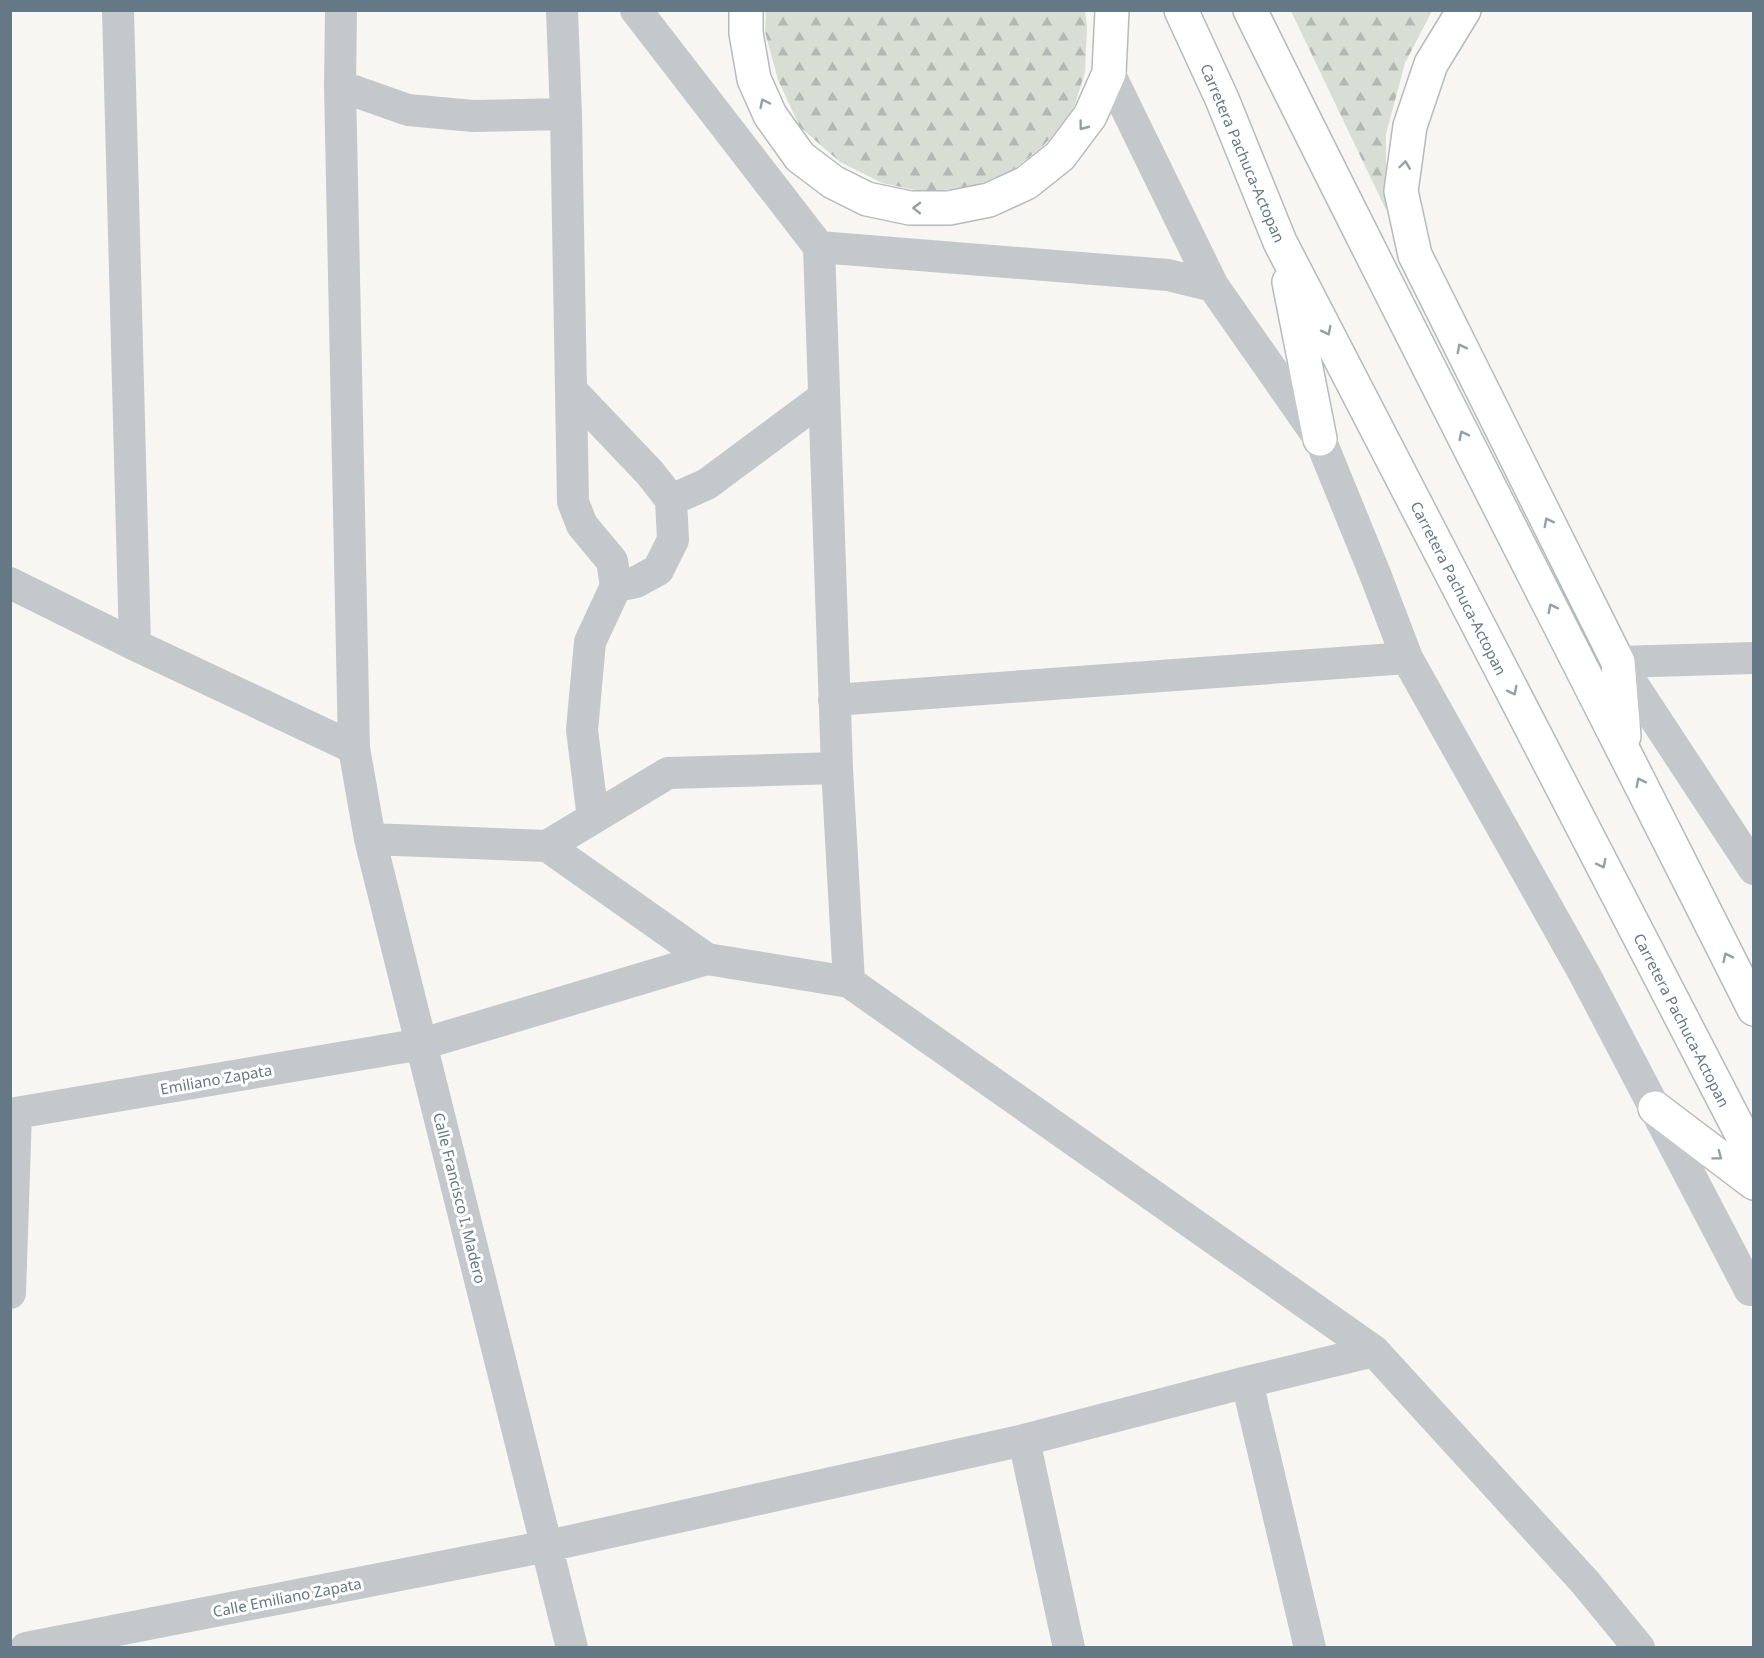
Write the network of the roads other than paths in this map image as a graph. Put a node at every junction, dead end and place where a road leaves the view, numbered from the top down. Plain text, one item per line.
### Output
1 (118, 10) edge
2 (341, 10) edge
3 (562, 10) edge
4 (636, 10) edge
5 (746, 10) edge
6 (1112, 10) edge
7 (1181, 10) edge
8 (1250, 10) edge
9 (1269, 10) edge
10 (1464, 10) edge
11 (1109, 73) junction
12 (340, 86) junction
13 (566, 114) junction
14 (1353, 217) junction
15 (1280, 242) junction
16 (819, 247) junction
17 (1213, 286) junction
18 (571, 390) junction
19 (824, 397) junction
20 (1320, 439) junction
21 (671, 500) junction
22 (10, 583) edge
23 (616, 586) junction
24 (135, 645) junction
25 (1407, 658) junction
26 (1754, 658) edge
27 (1618, 662) junction
28 (834, 700) junction
29 (354, 748) junction
30 (1626, 753) junction
31 (837, 768) junction
32 (593, 818) junction
33 (370, 839) junction
34 (547, 846) junction
35 (1754, 869) edge
36 (707, 959) junction
37 (849, 982) junction
38 (1754, 1009) edge
39 (422, 1044) junction
40 (1655, 1108) junction
41 (13, 1113) edge
42 (1754, 1158) edge
43 (1754, 1183) edge
44 (1752, 1291) edge
45 (10, 1293) edge
46 (1374, 1352) junction
47 (1247, 1382) junction
48 (1024, 1440) junction
49 (548, 1546) junction
50 (26, 1647) edge
51 (572, 1647) edge
52 (1069, 1647) edge
53 (1310, 1647) edge
54 (1639, 1647) edge

1 - 24 street
2 - 12 street, Calle Francisco I. Madero
3 - 13 street
4 - 16 street
11 -> 5 main road
6 - 11 main road
7 - 15 main road, Carretera Pachuca-Actopan
8 - 14 main road
9 - 14 main road
27 -> 10 main road
11 - 17 street
12 - 13 street
12 - 29 street, Calle Francisco I. Madero
13 - 18 street
30 -> 14 main road
15 - 20 main road
15 -> 42 main road, Carretera Pachuca-Actopan
16 - 17 street
16 - 19 street
17 - 20 street
18 - 21 street
18 - 23 street
19 - 21 street
19 - 28 street
20 - 25 street
21 - 23 street
22 - 24 street
23 - 32 street
24 - 29 street
25 - 28 street
25 - 40 street
26 - 27 street
27 - 30 main road
27 - 35 street
28 - 31 street
29 - 33 street, Calle Francisco I. Madero
38 -> 30 main road
31 - 32 street
31 - 37 street
32 - 34 street
33 - 34 street
33 - 39 street, Calle Francisco I. Madero
34 - 36 street
36 - 37 street
36 - 39 street, Emiliano Zapata
37 - 46 street
39 - 41 street, Emiliano Zapata
39 - 49 street, Calle Francisco I. Madero
40 -> 43 main road
40 - 44 street
41 - 45 street
46 - 47 street, Calle Emiliano Zapata
46 - 54 street
47 - 48 street, Calle Emiliano Zapata
47 - 53 street
48 - 49 street, Calle Emiliano Zapata
48 - 52 street
49 - 50 street, Calle Emiliano Zapata
49 - 51 street, Calle Francisco I. Madero

